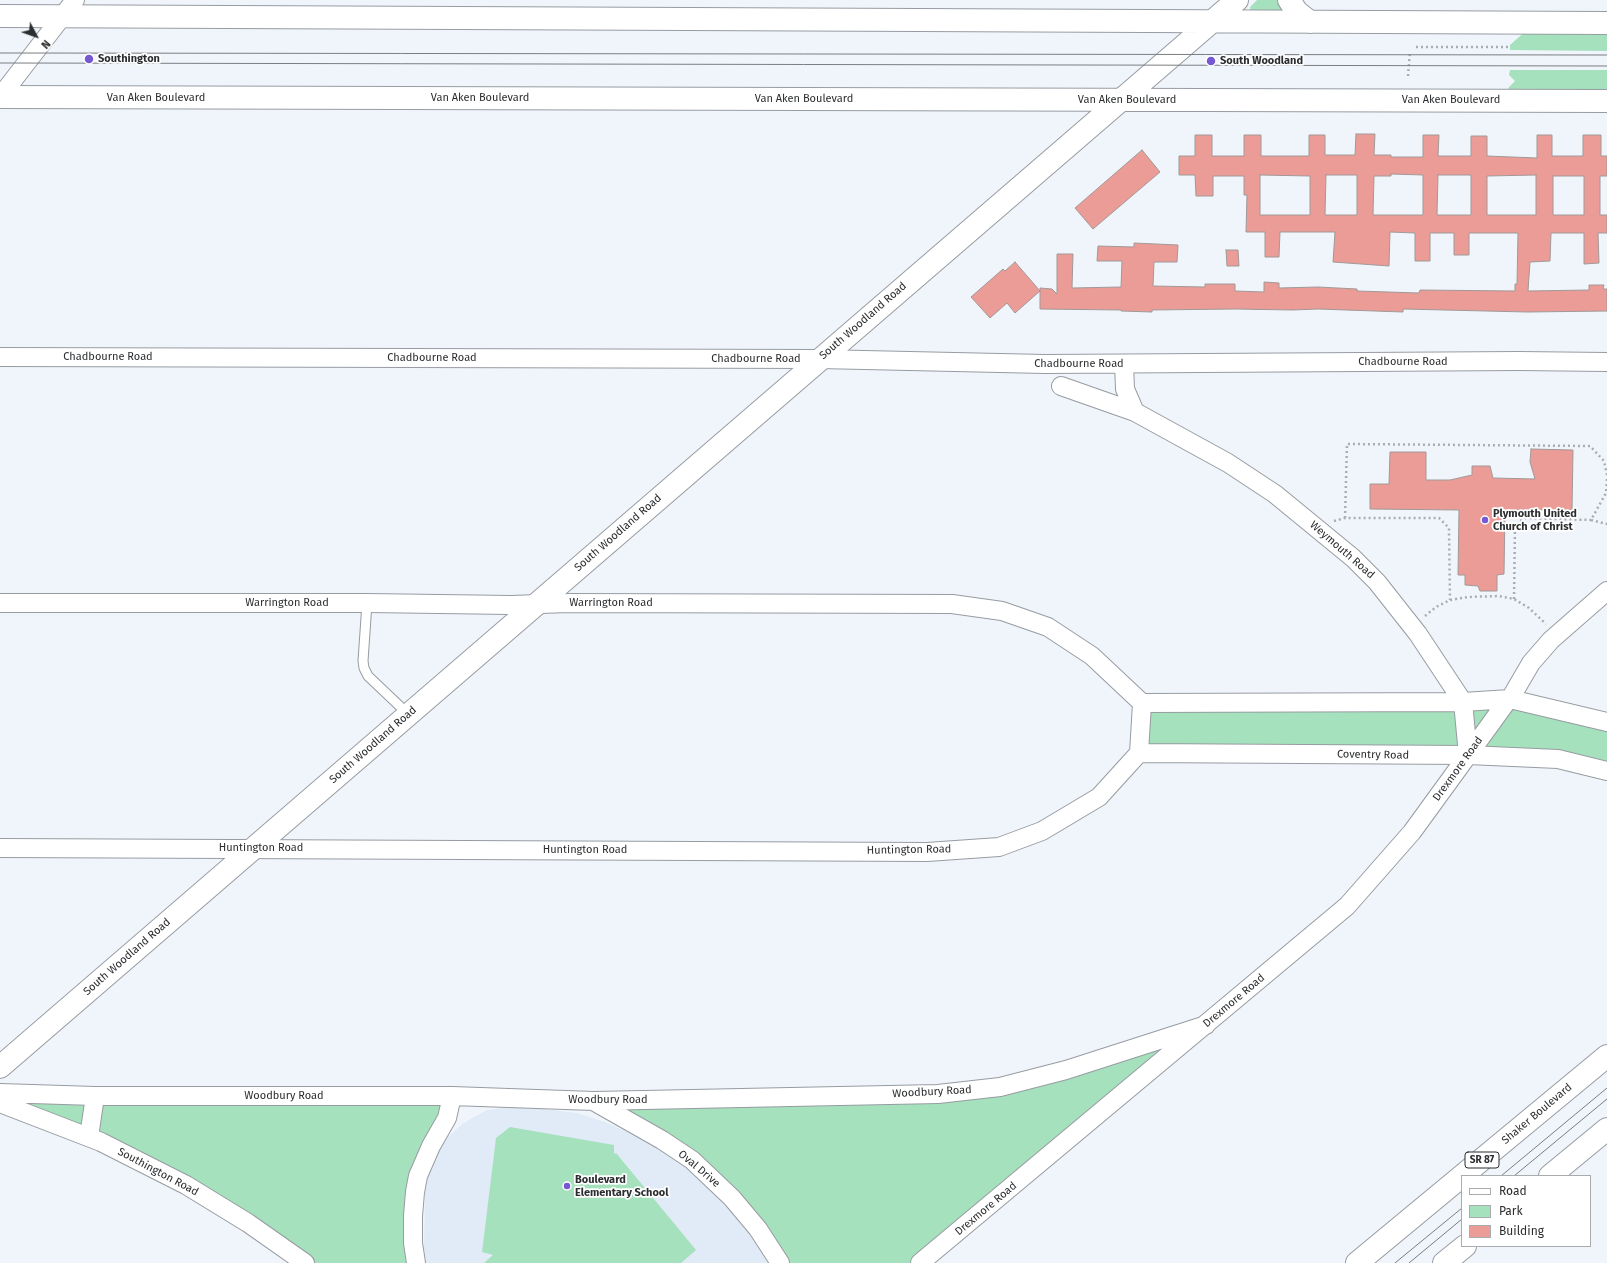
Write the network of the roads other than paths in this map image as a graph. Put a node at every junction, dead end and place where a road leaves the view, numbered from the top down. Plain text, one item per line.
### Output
1 (75, 0) edge
2 (1237, 0) edge
3 (1289, 0) edge
4 (0, 16) edge
5 (63, 18) junction
6 (1212, 21) junction
7 (1310, 22) junction
8 (1607, 23) edge
9 (0, 97) edge
10 (1123, 98) junction
11 (1607, 100) edge
12 (0, 357) edge
13 (819, 359) junction
14 (1607, 362) edge
15 (1124, 364) junction
16 (1060, 386) dead end
17 (1136, 412) junction
18 (1607, 591) edge
19 (367, 603) junction
20 (538, 603) junction
21 (0, 604) edge
22 (1509, 700) junction
23 (1463, 702) junction
24 (1142, 703) junction
25 (408, 714) junction
26 (1607, 722) edge
27 (1139, 753) junction
28 (1468, 756) junction
29 (1607, 771) edge
30 (0, 848) edge
31 (252, 848) junction
32 (1206, 1025) junction
33 (1607, 1056) edge
34 (0, 1067) edge
35 (0, 1093) edge
36 (95, 1096) junction
37 (452, 1096) junction
38 (594, 1102) junction
39 (0, 1103) edge
40 (1607, 1129) edge
41 (89, 1137) junction
42 (1463, 1175) edge
43 (1551, 1175) edge
44 (1461, 1177) edge
45 (1464, 1247) edge
46 (305, 1263) edge
47 (416, 1263) edge
48 (780, 1263) edge
49 (920, 1263) edge
50 (1357, 1263) edge
51 (1444, 1263) edge

1 - 5 street
2 - 6 main road, South Woodland Road
3 - 7 main road
4 - 5 main road
5 - 6 main road
5 - 9 street
6 - 7 main road
6 - 10 main road, South Woodland Road
7 - 8 main road
9 - 10 main road, Van Aken Boulevard
10 - 11 main road, Van Aken Boulevard
10 - 13 main road, South Woodland Road
12 - 13 street, Chadbourne Road
13 - 15 street, Chadbourne Road
13 - 20 main road, South Woodland Road
14 - 15 street, Chadbourne Road
15 - 17 street
16 - 17 street, Weymouth Road
17 - 23 street, Weymouth Road
18 - 22 street, Drexmore Road
19 - 20 street, Warrington Road
19 - 21 street, Warrington Road
19 - 25 lane
20 - 24 street, Warrington Road
20 - 25 main road, South Woodland Road
22 - 23 street
22 - 26 street
22 - 28 street, Drexmore Road
23 - 24 street
23 - 28 street, Weymouth Road
24 - 27 street
25 - 31 main road, South Woodland Road
27 - 28 street, Coventry Road
27 - 31 street, Huntington Road
28 - 29 street, Coventry Road
28 - 32 street, Drexmore Road
30 - 31 street, Huntington Road
31 - 34 main road, South Woodland Road
32 - 38 street, Woodbury Road
32 - 49 street, Drexmore Road
33 - 42 main road, Shaker Boulevard / SR 87
35 - 36 street, Woodbury Road
36 - 37 street, Woodbury Road
36 - 41 street
37 - 38 street, Woodbury Road
37 - 47 street
38 - 48 street, Oval Drive
39 - 41 street, Southington Road
40 - 43 main road
41 - 46 street, Southington Road
44 - 50 main road, Shaker Boulevard / SR 87
45 - 51 main road

